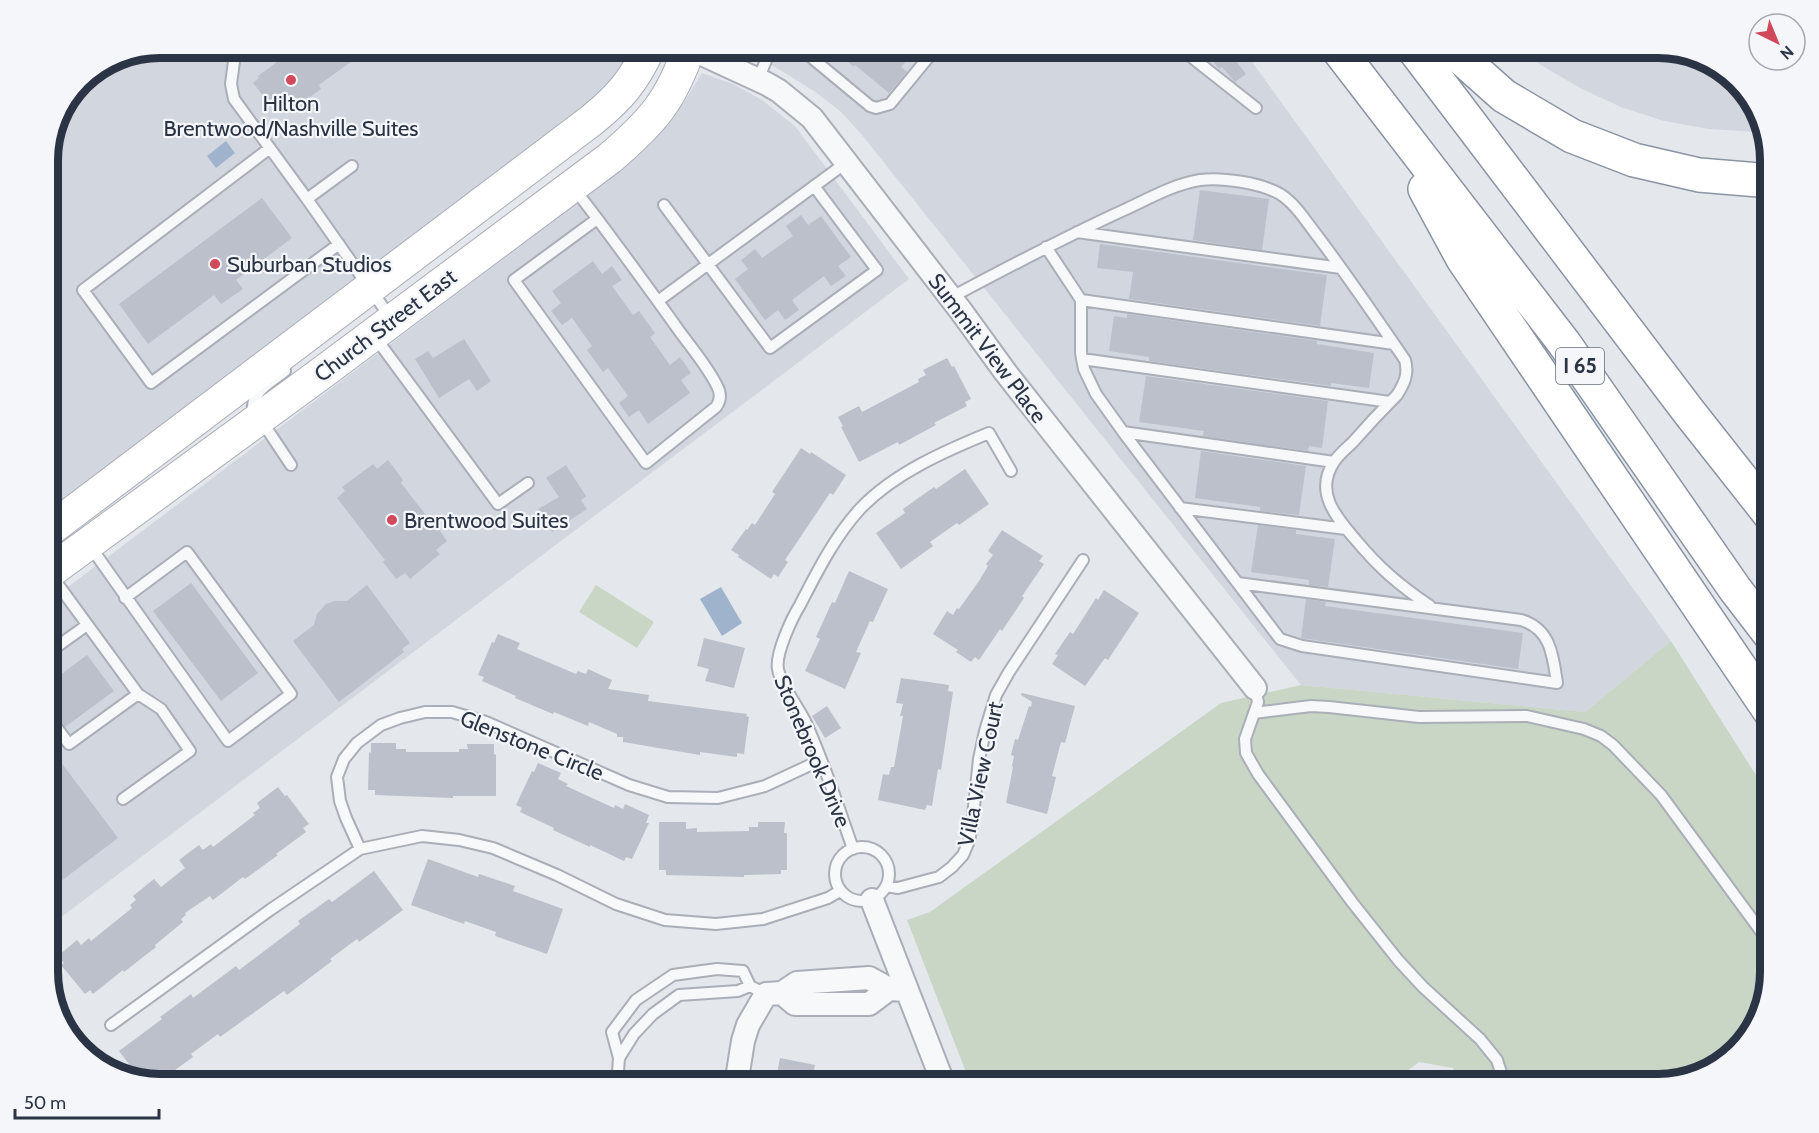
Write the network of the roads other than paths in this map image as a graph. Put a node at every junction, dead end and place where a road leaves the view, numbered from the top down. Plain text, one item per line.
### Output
1 (234, 58) edge
2 (644, 58) edge
3 (685, 58) edge
4 (711, 58) edge
5 (767, 58) edge
6 (812, 58) edge
7 (928, 58) edge
8 (1193, 58) edge
9 (1345, 58) edge
10 (1421, 58) edge
11 (1461, 58) edge
12 (758, 80) junction
13 (1378, 103) junction
14 (1256, 108) dead end
15 (270, 148) junction
16 (847, 162) junction
17 (351, 166) dead end
18 (1760, 179) edge
19 (814, 186) junction
20 (573, 187) junction
21 (307, 199) junction
22 (664, 205) dead end
23 (597, 219) junction
24 (1077, 232) junction
25 (339, 244) junction
26 (1046, 247) junction
27 (708, 264) junction
28 (1341, 268) junction
29 (371, 288) junction
30 (950, 298) junction
31 (1081, 300) junction
32 (658, 301) junction
33 (383, 327) junction
34 (1394, 344) junction
35 (1082, 359) junction
36 (290, 367) dead end
37 (1390, 402) junction
38 (259, 419) junction
39 (1123, 432) junction
40 (1334, 462) junction
41 (291, 465) dead end
42 (1011, 471) dead end
43 (528, 483) dead end
44 (1760, 502) edge
45 (1180, 508) junction
46 (59, 523) edge
47 (1346, 529) junction
48 (88, 544) junction
49 (1083, 560) dead end
50 (59, 565) edge
51 (1238, 583) junction
52 (59, 586) edge
53 (125, 598) junction
54 (1432, 607) junction
55 (1760, 622) edge
56 (87, 625) junction
57 (59, 645) edge
58 (1255, 688) joint
59 (138, 694) junction
60 (1760, 697) edge
61 (1254, 713) junction
62 (59, 731) edge
63 (821, 760) junction
64 (123, 799) dead end
65 (360, 849) junction
66 (853, 849) junction
67 (840, 891) junction
68 (879, 893) junction
69 (1760, 930) edge
70 (898, 990) junction
71 (766, 991) junction
72 (111, 1025) dead end
73 (619, 1058) junction
74 (618, 1074) edge
75 (738, 1074) edge
76 (939, 1074) edge
77 (1501, 1074) edge

1 - 15 lane
2 - 29 main road, Church Street East
3 - 20 main road, Church Street East
4 - 12 street, Summit View Place
5 - 12 lane
6 - 7 lane
8 - 14 lane
9 - 13 highway, I 65
10 - 44 highway, I 65
11 - 18 highway
12 - 16 street, Summit View Place
13 - 55 highway, I 65
13 - 60 highway
15 - 21 lane
15 - 25 lane
16 - 19 lane
16 - 30 street, Summit View Place
17 - 21 lane
19 - 27 lane
19 - 27 lane
20 - 23 lane
20 - 33 main road, Church Street East
21 - 25 lane
22 - 27 lane
23 - 32 lane
23 - 32 lane
24 - 26 lane
24 - 28 lane
24 - 28 lane
25 - 29 lane
26 - 30 lane
26 - 31 lane
27 - 32 lane
28 - 34 lane
29 - 33 lane
29 - 46 main road, Church Street East
30 - 58 street, Summit View Place
31 - 34 lane
31 - 35 lane
33 - 38 main road, Church Street East
33 - 43 lane
34 - 37 lane
35 - 37 lane
35 - 39 lane
36 - 38 lane
37 - 40 lane
38 - 41 lane
38 - 48 main road, Church Street East
39 - 40 lane
39 - 45 lane
40 - 47 lane
42 - 63 lane, Stonebrook Drive
45 - 47 lane
45 - 51 lane
47 - 54 lane
48 - 50 main road, Church Street East
48 - 53 lane
49 - 68 lane, Villa View Court
51 - 54 lane
51 - 54 lane
52 - 56 lane
53 - 53 lane
56 - 57 lane
56 - 59 lane
58 - 61 lane
59 - 62 lane
59 - 64 lane
61 - 69 lane
61 - 77 lane
63 - 65 lane, Glenstone Circle
63 - 66 lane, Stonebrook Drive
65 - 67 lane
65 - 72 lane
66 - 67 lane, Stonebrook Drive
66 - 68 lane, Stonebrook Drive
67 - 68 lane
68 - 70 street, Stonebrook Drive
70 - 71 street
70 - 76 street, Stonebrook Drive
71 - 73 lane
71 - 73 lane
71 - 75 street
73 - 74 lane

